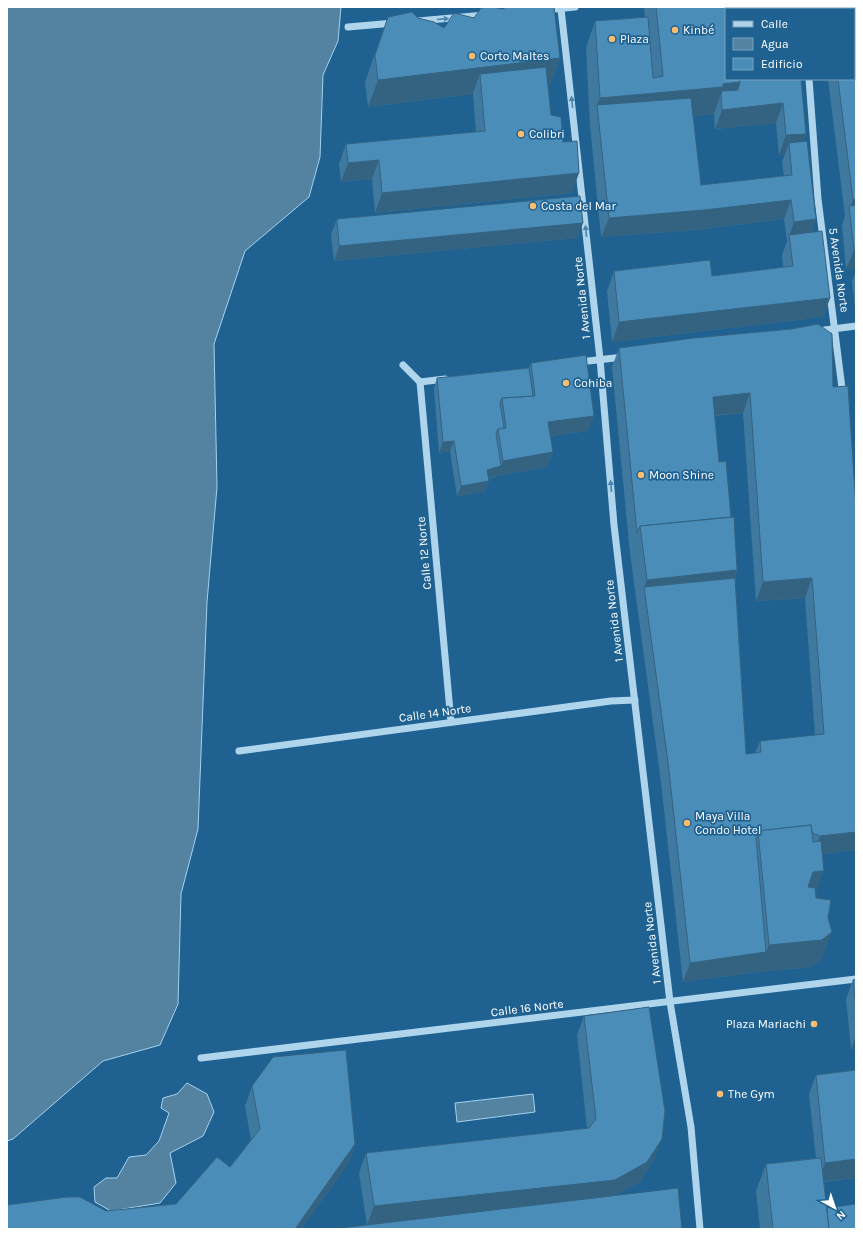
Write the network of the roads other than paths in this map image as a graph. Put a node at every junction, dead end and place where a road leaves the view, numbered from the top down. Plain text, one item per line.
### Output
1 (576, 7) edge
2 (561, 9) junction
3 (537, 11) edge
4 (490, 15) edge
5 (411, 21) edge
6 (403, 22) edge
7 (348, 27) dead end
8 (809, 80) edge
9 (856, 326) edge
10 (836, 328) junction
11 (813, 331) edge
12 (635, 355) edge
13 (600, 359) junction
14 (569, 363) edge
15 (403, 365) dead end
16 (451, 378) edge
17 (420, 382) junction
18 (844, 404) edge
19 (635, 700) junction
20 (451, 722) junction
21 (239, 751) dead end
22 (856, 980) edge
23 (670, 1002) junction
24 (201, 1058) dead end
25 (700, 1229) edge

1 - 2 street
2 - 3 street
13 -> 2 street, 1 Avenida Norte
5 -> 4 street
6 - 7 street
8 - 10 street, 5 Avenida Norte
9 - 10 street
10 - 11 street
10 - 18 street, 5 Avenida Norte
12 - 13 street
13 - 14 street
19 -> 13 street, 1 Avenida Norte
15 - 17 street
16 - 17 street
17 - 20 street, Calle 12 Norte
19 - 20 street, Calle 14 Norte
19 - 23 street, 1 Avenida Norte
20 - 21 street, Calle 14 Norte
22 - 23 street, Calle 16 Norte
23 - 24 street, Calle 16 Norte
23 - 25 street, 1 Avenida Norte

